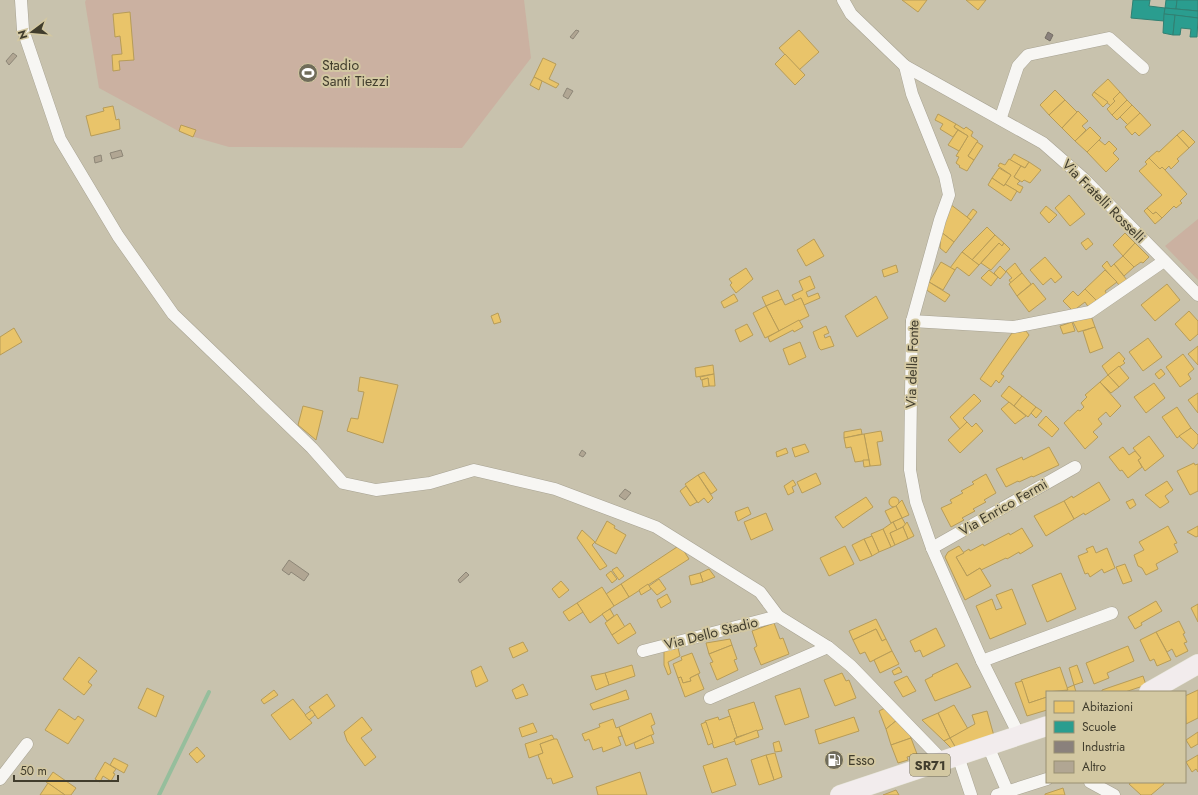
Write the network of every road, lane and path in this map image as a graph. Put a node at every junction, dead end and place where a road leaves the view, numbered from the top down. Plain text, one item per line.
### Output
1 (21, 0) edge
2 (843, 0) edge
3 (905, 66) junction
4 (1143, 68) dead end
5 (1001, 118) junction
6 (1164, 261) junction
7 (1198, 295) edge
8 (912, 321) junction
9 (1075, 467) dead end
10 (932, 548) junction
11 (1112, 613) dead end
12 (778, 616) junction
13 (828, 647) junction
14 (643, 651) dead end
15 (982, 661) junction
16 (1198, 664) edge
17 (1151, 691) edge
18 (710, 698) dead end
19 (1046, 726) edge
20 (1019, 735) junction
21 (27, 744) dead end
22 (988, 746) junction
23 (951, 758) junction
24 (0, 779) edge
25 (1046, 779) edge
26 (1092, 783) edge
27 (1004, 794) edge
28 (840, 795) edge
29 (971, 795) edge
30 (1114, 795) edge

1 - 12 street
2 - 3 street, Via Fratelli Rosselli
3 - 5 street, Via Fratelli Rosselli
3 - 8 street, Via della Fonte
4 - 5 street
5 - 6 street, Via Fratelli Rosselli
6 - 7 street, Via Fratelli Rosselli
6 - 8 street
8 - 10 street, Via della Fonte
9 - 10 street, Via Enrico Fermi
10 - 15 street, Via della Fonte
11 - 15 street
12 - 13 street
12 - 14 street, Via Dello Stadio
13 - 18 street
13 - 23 street
15 - 20 street, Via della Fonte
16 - 17 main road
19 - 20 main road, SR71
20 - 22 main road, SR71
21 - 24 street
22 - 23 main road, SR71
22 - 27 street
23 - 28 main road, SR71
23 - 29 street
25 - 27 street
26 - 30 street

